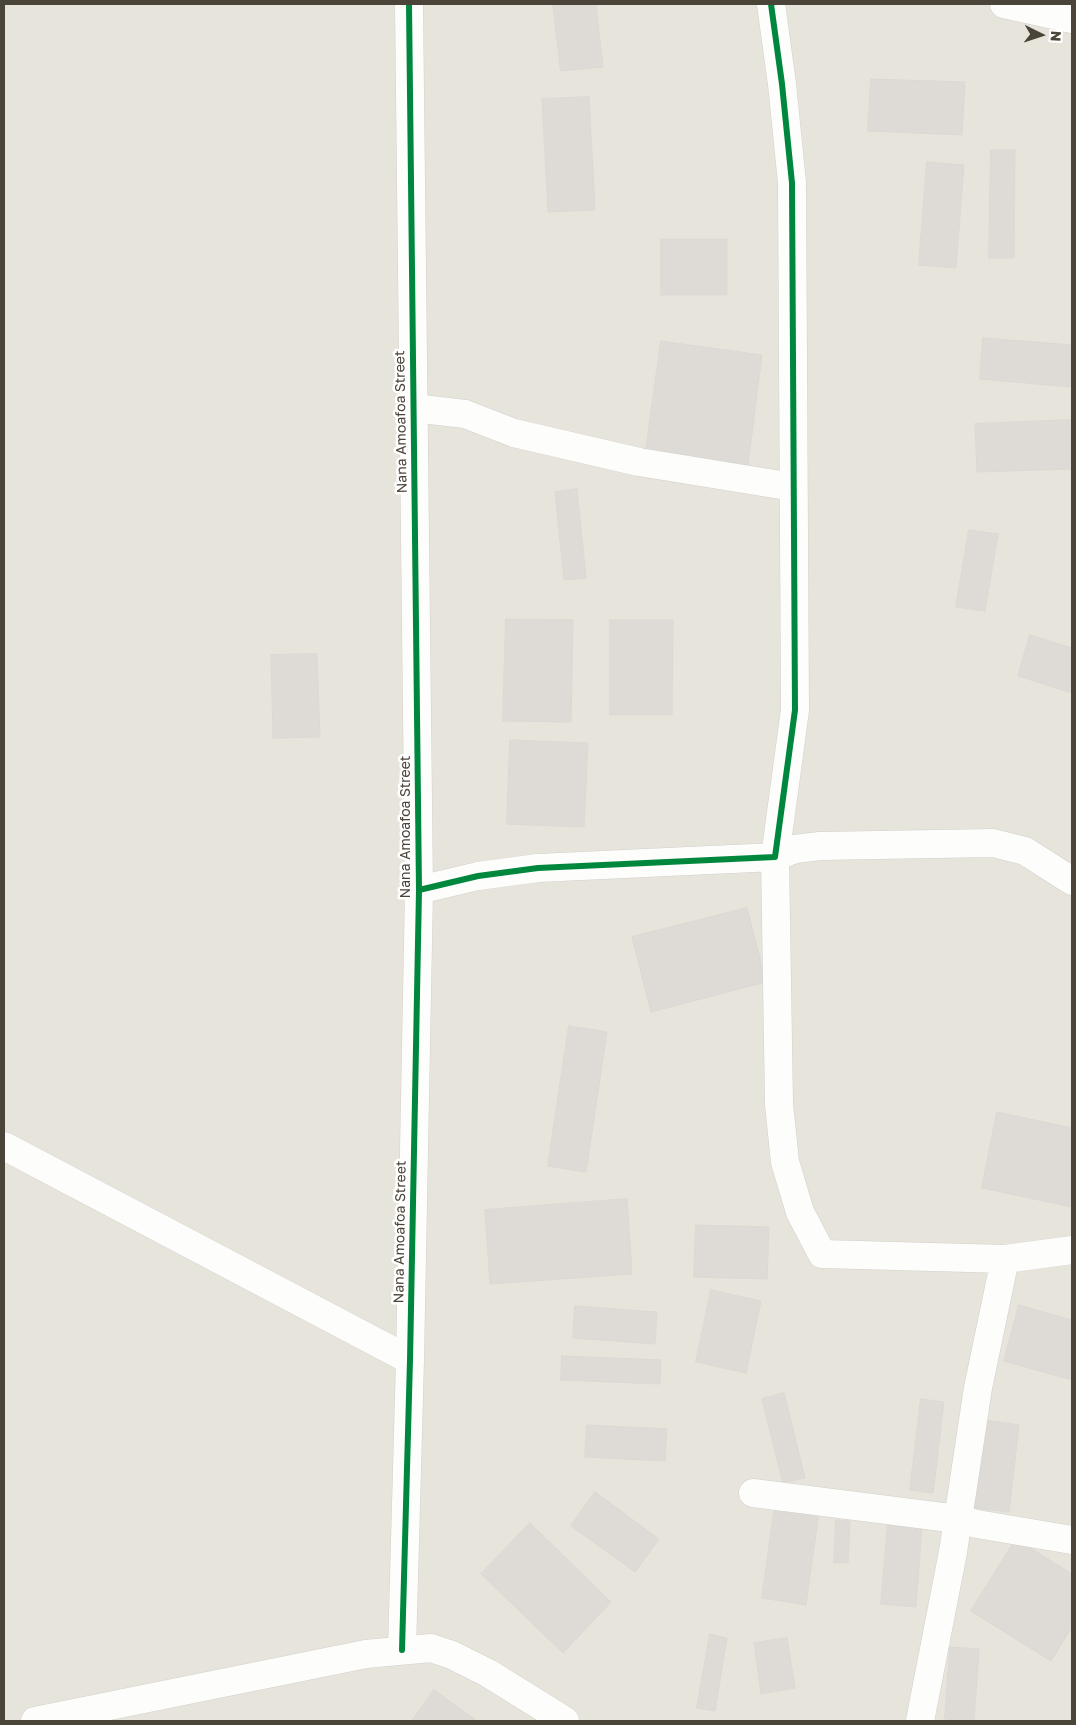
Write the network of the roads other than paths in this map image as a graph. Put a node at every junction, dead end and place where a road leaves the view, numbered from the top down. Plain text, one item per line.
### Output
1 (409, 4) edge
2 (771, 4) edge
3 (1004, 4) edge
4 (1072, 19) edge
5 (414, 408) junction
6 (793, 487) junction
7 (775, 857) junction
8 (1072, 881) edge
9 (419, 890) junction
10 (4, 1146) edge
11 (1072, 1250) edge
12 (1005, 1259) junction
13 (410, 1360) junction
14 (752, 1493) dead end
15 (958, 1519) junction
16 (1072, 1540) edge
17 (402, 1650) junction
18 (35, 1721) edge
19 (565, 1721) edge
20 (920, 1721) edge

1 - 5 street, Nana Amoafoa Street
2 - 6 street
3 - 4 street
5 - 6 street
5 - 9 street, Nana Amoafoa Street
6 - 7 street
7 - 8 street
7 - 9 street
7 - 12 street
9 - 13 street, Nana Amoafoa Street
10 - 13 street
11 - 12 street
12 - 15 street
13 - 17 street, Nana Amoafoa Street
14 - 15 street
15 - 16 street
15 - 20 street
17 - 18 street
17 - 19 street

